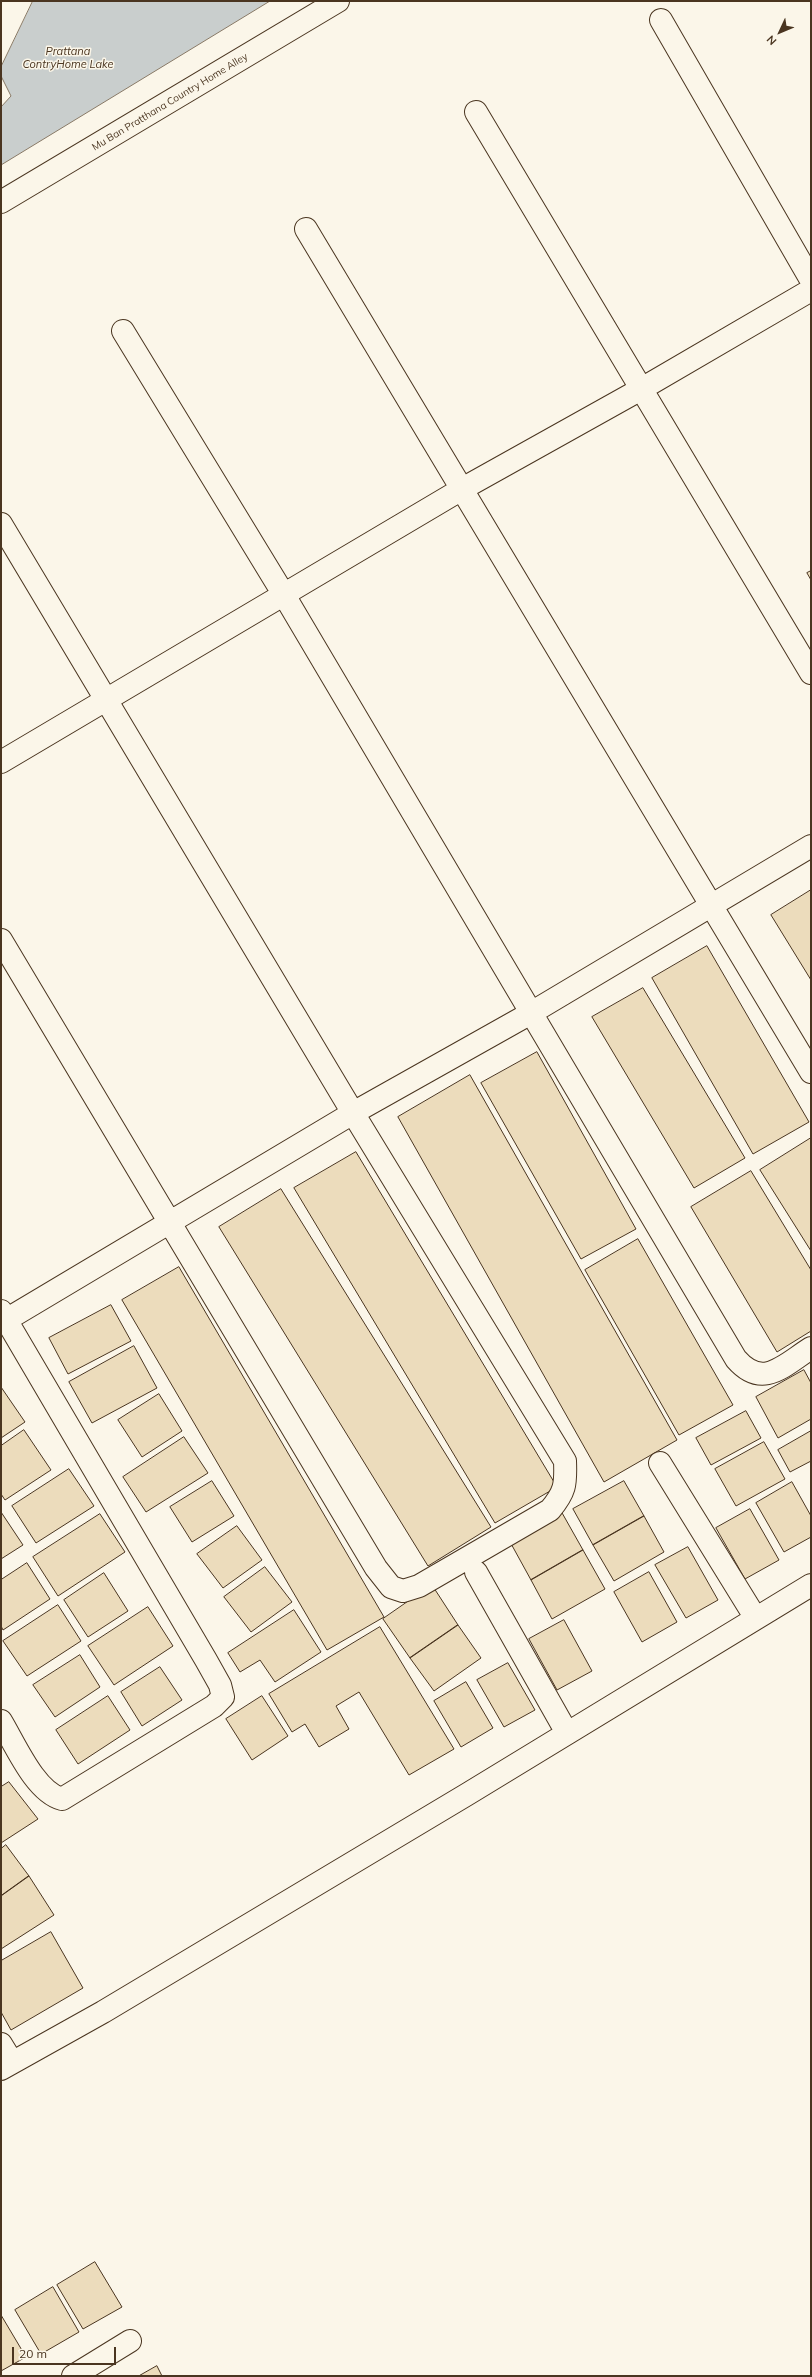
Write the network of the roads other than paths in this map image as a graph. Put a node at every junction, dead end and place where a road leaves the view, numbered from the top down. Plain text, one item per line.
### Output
1 (338, 1) edge
2 (661, 20) dead end
3 (476, 112) dead end
4 (1, 202) edge
5 (306, 229) dead end
6 (811, 280) edge
7 (811, 290) edge
8 (123, 331) dead end
9 (643, 388) junction
10 (462, 489) junction
11 (1, 524) edge
12 (284, 595) junction
13 (811, 673) edge
14 (106, 700) junction
15 (1, 762) edge
16 (811, 846) edge
17 (710, 905) junction
18 (1, 940) edge
19 (531, 1012) junction
20 (811, 1072) edge
21 (353, 1113) junction
22 (170, 1224) junction
23 (3, 1318) edge
24 (811, 1348) edge
25 (660, 1463) dead end
26 (476, 1572) dead end
27 (811, 1585) edge
28 (755, 1618) junction
29 (1, 1721) edge
30 (567, 1733) junction
31 (1, 2044) edge
32 (7, 2066) edge
33 (130, 2341) dead end
34 (73, 2376) edge

1 - 4 street, Mu Ban Pratthana Country Home Alley
2 - 6 street
3 - 9 street
5 - 10 street
7 - 9 street
8 - 12 street
9 - 10 street
9 - 13 street
10 - 12 street
10 - 17 street
11 - 14 street
12 - 14 street
12 - 19 street
14 - 15 street
14 - 21 street
16 - 17 street
17 - 19 street
17 - 20 street
18 - 22 street
19 - 21 street
19 - 24 street
21 - 22 street
21 - 22 street
22 - 23 street
23 - 29 street
25 - 28 street
26 - 30 street
27 - 28 street
28 - 30 street
30 - 32 street
31 - 32 street
33 - 34 street

